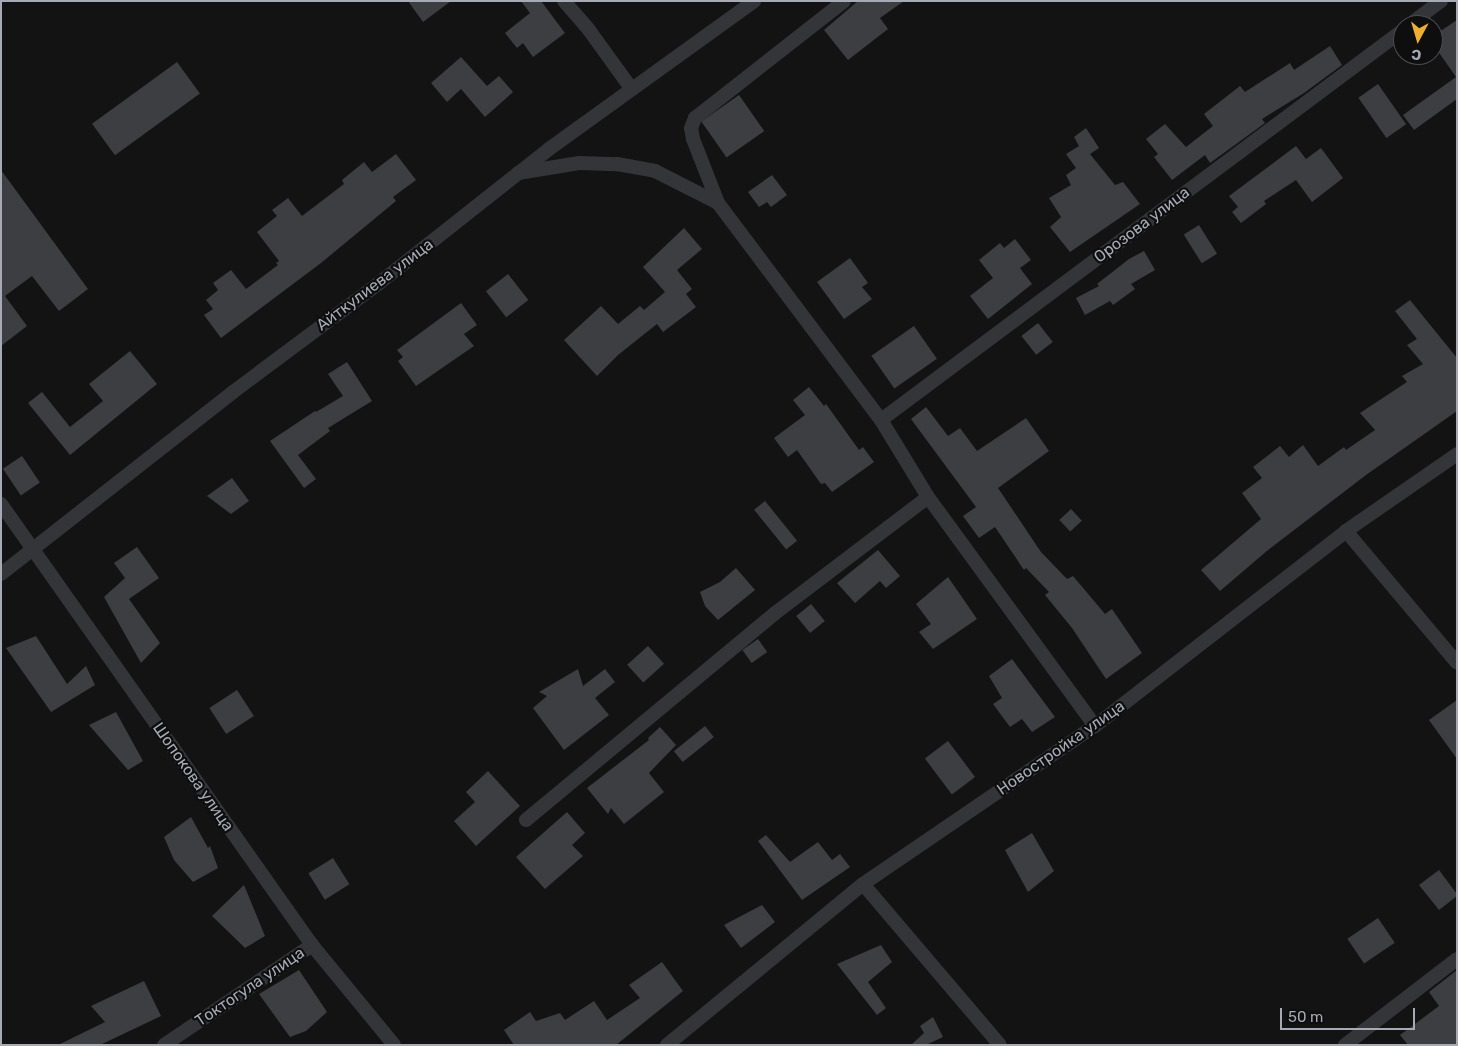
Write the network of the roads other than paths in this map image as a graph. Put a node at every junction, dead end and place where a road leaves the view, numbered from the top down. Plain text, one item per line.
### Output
1 (564, 1) edge
2 (754, 1) edge
3 (844, 1) edge
4 (1441, 1) edge
5 (1422, 15) edge
6 (1393, 37) edge
7 (631, 88) junction
8 (518, 173) junction
9 (718, 203) junction
10 (881, 420) junction
11 (1457, 454) edge
12 (928, 497) junction
13 (1, 504) edge
14 (1346, 531) junction
15 (34, 550) junction
16 (1, 574) edge
17 (1457, 662) edge
18 (1095, 726) junction
19 (526, 820) dead end
20 (864, 884) junction
21 (312, 945) junction
22 (1457, 959) edge
23 (164, 1045) edge
24 (394, 1045) edge
25 (667, 1045) edge
26 (1000, 1045) edge
27 (1345, 1045) edge

1 - 7 street
2 - 7 street, Айткулиева улица
3 - 9 street
4 - 5 street
6 - 10 street, Орозова улица
7 - 8 street, Айткулиева улица
8 - 9 street
8 - 15 street, Айткулиева улица
9 - 10 street
10 - 12 street
11 - 14 street, Новостройка улица
12 - 18 street
12 - 19 street
13 - 15 street, Шопокова улица
14 - 17 street
14 - 18 street, Новостройка улица
15 - 16 street, Айткулиева улица
15 - 21 street, Шопокова улица
18 - 20 street, Новостройка улица
20 - 25 street, Новостройка улица
20 - 26 street
21 - 23 street, Токтогула улица
21 - 24 street, Шопокова улица
22 - 27 street

